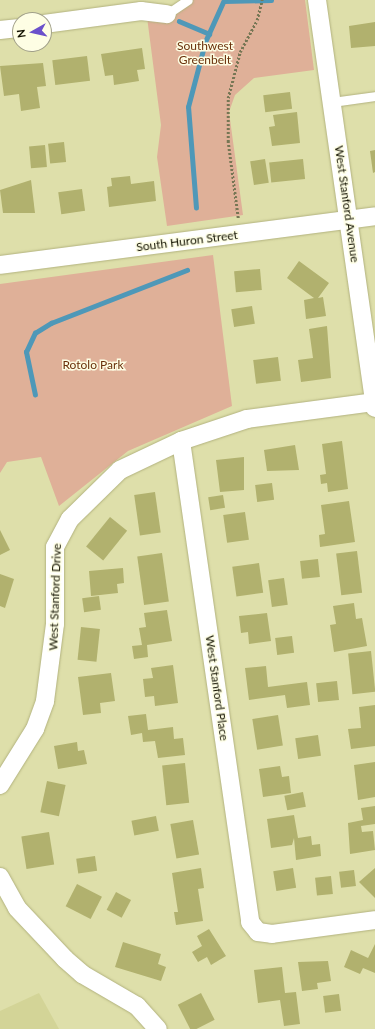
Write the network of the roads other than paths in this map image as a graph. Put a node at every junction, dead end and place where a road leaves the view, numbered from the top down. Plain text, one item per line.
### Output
1 (188, 0) edge
2 (317, 0) edge
3 (167, 14) joint
4 (52, 23) edge
5 (12, 29) edge
6 (0, 30) edge
7 (375, 96) edge
8 (332, 102) junction
9 (375, 216) edge
10 (350, 220) junction
11 (0, 265) edge
12 (375, 405) edge
13 (181, 441) junction
14 (0, 785) edge
15 (0, 877) edge
16 (375, 920) edge
17 (158, 1029) edge

1 - 3 lane
2 - 8 street, West Stanford Avenue
3 - 4 street
5 - 6 street
7 - 8 lane
8 - 10 street, West Stanford Avenue
9 - 10 street, South Huron Street
10 - 11 street, South Huron Street
10 - 12 street, West Stanford Avenue
12 - 13 street, West Stanford Drive
13 - 14 street, West Stanford Drive
13 - 16 street, West Stanford Place
15 - 17 street

